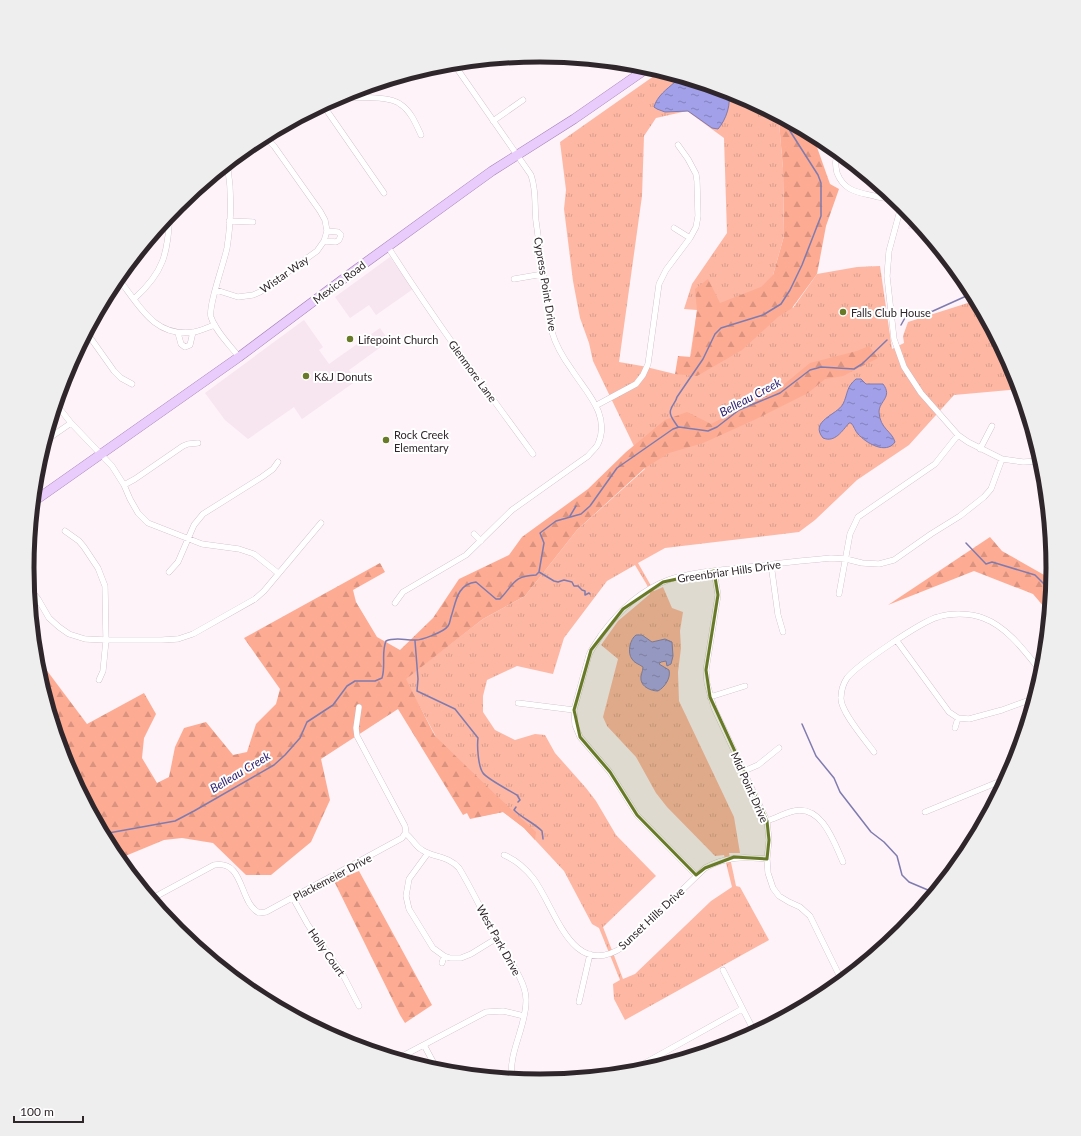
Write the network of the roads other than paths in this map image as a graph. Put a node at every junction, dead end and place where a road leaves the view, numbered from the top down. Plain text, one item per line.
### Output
1 (458, 70) edge
2 (641, 72) edge
3 (352, 98) edge
4 (523, 100) dead end
5 (326, 109) edge
6 (493, 121) junction
7 (421, 135) dead end
8 (269, 141) edge
9 (678, 145) dead end
10 (517, 155) junction
11 (836, 157) edge
12 (228, 169) edge
13 (384, 193) dead end
14 (887, 199) edge
15 (898, 209) edge
16 (230, 221) junction
17 (253, 222) dead end
18 (169, 224) edge
19 (674, 228) dead end
20 (327, 231) junction
21 (690, 238) junction
22 (324, 241) junction
23 (388, 247) junction
24 (543, 274) junction
25 (514, 278) dead end
26 (122, 283) edge
27 (216, 290) junction
28 (134, 299) junction
29 (215, 325) junction
30 (193, 332) junction
31 (178, 333) junction
32 (90, 337) edge
33 (239, 357) junction
34 (132, 384) dead end
35 (597, 406) junction
36 (60, 409) edge
37 (70, 423) junction
38 (992, 426) dead end
39 (958, 435) junction
40 (51, 437) edge
41 (198, 443) dead end
42 (980, 449) junction
43 (102, 454) junction
44 (533, 454) dead end
45 (1002, 458) junction
46 (1035, 461) edge
47 (278, 462) dead end
48 (124, 485) junction
49 (39, 499) edge
50 (321, 523) dead end
51 (65, 531) dead end
52 (474, 534) dead end
53 (187, 539) junction
54 (481, 541) junction
55 (846, 559) junction
56 (771, 564) junction
57 (714, 571) junction
58 (169, 572) dead end
59 (278, 573) junction
60 (839, 594) dead end
61 (35, 595) edge
62 (395, 603) dead end
63 (783, 632) dead end
64 (106, 640) junction
65 (897, 641) junction
66 (1037, 668) edge
67 (98, 680) dead end
68 (745, 686) dead end
69 (710, 697) junction
70 (1030, 700) edge
71 (518, 703) dead end
72 (359, 707) dead end
73 (574, 710) junction
74 (958, 718) junction
75 (955, 728) dead end
76 (779, 748) dead end
77 (874, 752) dead end
78 (744, 771) junction
79 (1000, 782) edge
80 (926, 812) dead end
81 (767, 821) junction
82 (406, 834) junction
83 (428, 853) junction
84 (504, 856) dead end
85 (767, 859) junction
86 (843, 862) dead end
87 (696, 875) junction
88 (156, 897) edge
89 (293, 898) junction
90 (497, 938) junction
91 (590, 954) junction
92 (444, 956) junction
93 (442, 963) dead end
94 (723, 970) dead end
95 (840, 976) edge
96 (579, 1002) dead end
97 (359, 1006) dead end
98 (742, 1009) junction
99 (524, 1016) junction
100 (752, 1028) edge
101 (424, 1045) junction
102 (404, 1055) edge
103 (434, 1063) edge
104 (643, 1064) edge
105 (512, 1073) edge

1 - 6 street, Cypress Point Drive
2 - 10 main road, Mexico Road
3 - 7 street
4 - 6 street
5 - 13 street
6 - 10 street, Cypress Point Drive
8 - 20 street
9 - 21 street
10 - 23 main road, Mexico Road
10 - 24 street, Cypress Point Drive
11 - 14 street
12 - 16 street
15 - 39 street
16 - 17 street
16 - 27 street
18 - 28 street
19 - 21 street
20 - 22 street, Wistar Way
20 - 22 street, Wistar Way
21 - 35 street
22 - 27 street, Wistar Way
23 - 33 main road, Mexico Road
23 - 44 street, Glenmore Lane
24 - 25 street
24 - 35 street, Cypress Point Drive
26 - 28 street
27 - 29 street
28 - 31 street
29 - 30 street
29 - 33 street
30 - 31 street
30 - 31 street
32 - 34 street
33 - 43 main road, Mexico Road
35 - 54 street, Cypress Point Drive
36 - 37 street
37 - 40 street
37 - 43 street
38 - 42 street
39 - 42 street
39 - 55 street
41 - 48 street
42 - 45 street
43 - 48 street
43 - 49 main road, Mexico Road
45 - 46 street
45 - 55 street, Greenbriar Hills Drive
47 - 53 street
48 - 53 street
50 - 59 street
51 - 64 street
52 - 54 street
53 - 58 street
53 - 59 street
54 - 62 street, Cypress Point Drive
55 - 56 street, Greenbriar Hills Drive
55 - 60 street
56 - 57 street, Greenbriar Hills Drive
56 - 63 street
57 - 69 street, Mid Point Drive
57 - 73 street, Greenbriar Hills Drive
59 - 64 street
61 - 64 street
64 - 67 street
65 - 66 street
65 - 74 street
65 - 77 street
68 - 69 street
69 - 78 street, Mid Point Drive
70 - 74 street
71 - 73 street
72 - 82 street
73 - 87 street, Greenbriar Hills Drive
74 - 75 street
76 - 78 street
78 - 81 street, Mid Point Drive
79 - 80 street
81 - 85 street, Mid Point Drive
81 - 86 street
82 - 83 street, West Park Drive
82 - 89 street, Plackemeier Drive
83 - 90 street, West Park Drive
83 - 92 street
84 - 91 street
85 - 87 street, Sunset Hills Drive
85 - 95 street, Mid Point Drive
87 - 91 street, Sunset Hills Drive
88 - 89 street, Plackemeier Drive
89 - 97 street, Holly Court
90 - 92 street
90 - 99 street, West Park Drive
91 - 96 street
92 - 93 street
94 - 98 street
98 - 100 street
98 - 104 street
99 - 101 street
99 - 105 street, West Park Drive
101 - 102 street
101 - 103 street

